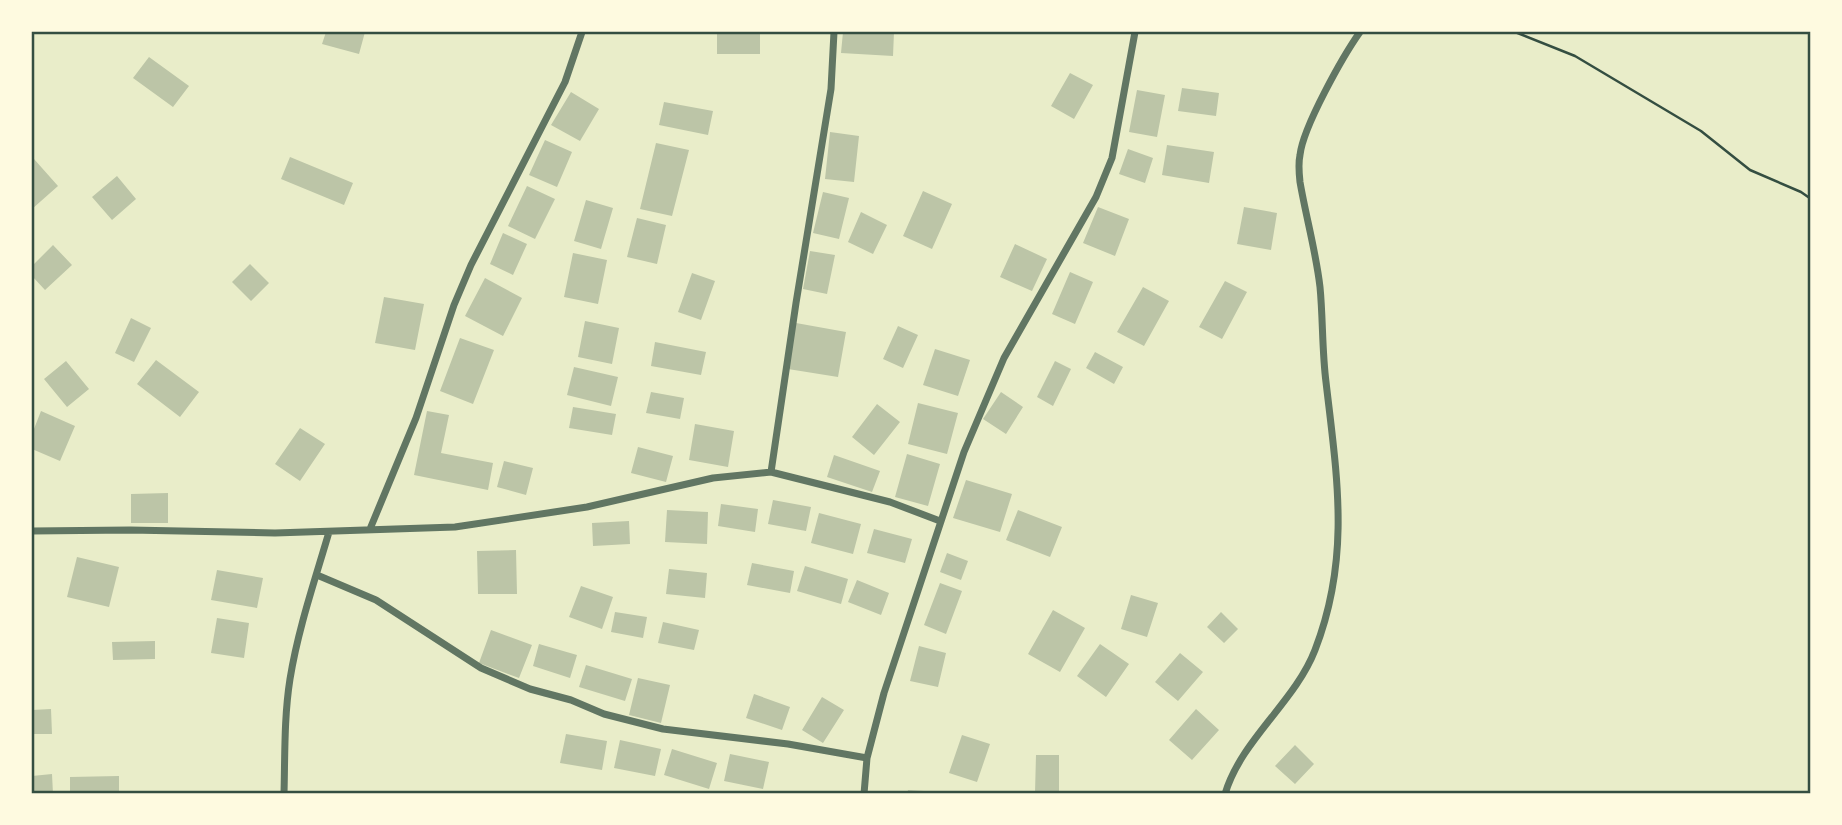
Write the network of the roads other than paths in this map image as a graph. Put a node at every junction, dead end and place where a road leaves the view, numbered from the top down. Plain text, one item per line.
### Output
1 (582, 32) edge
2 (834, 32) edge
3 (1135, 32) edge
4 (1360, 32) edge
5 (771, 472) junction
6 (940, 522) junction
7 (370, 528) junction
8 (32, 531) edge
9 (329, 532) junction
10 (317, 575) junction
11 (867, 758) junction
12 (284, 793) edge
13 (864, 793) edge
14 (1225, 793) edge

1 - 7 street
2 - 5 street
3 - 6 street
4 - 14 street
5 - 6 street
5 - 7 street
6 - 11 street
7 - 9 street
8 - 9 street
9 - 10 street
10 - 11 street
10 - 12 street
11 - 13 street

